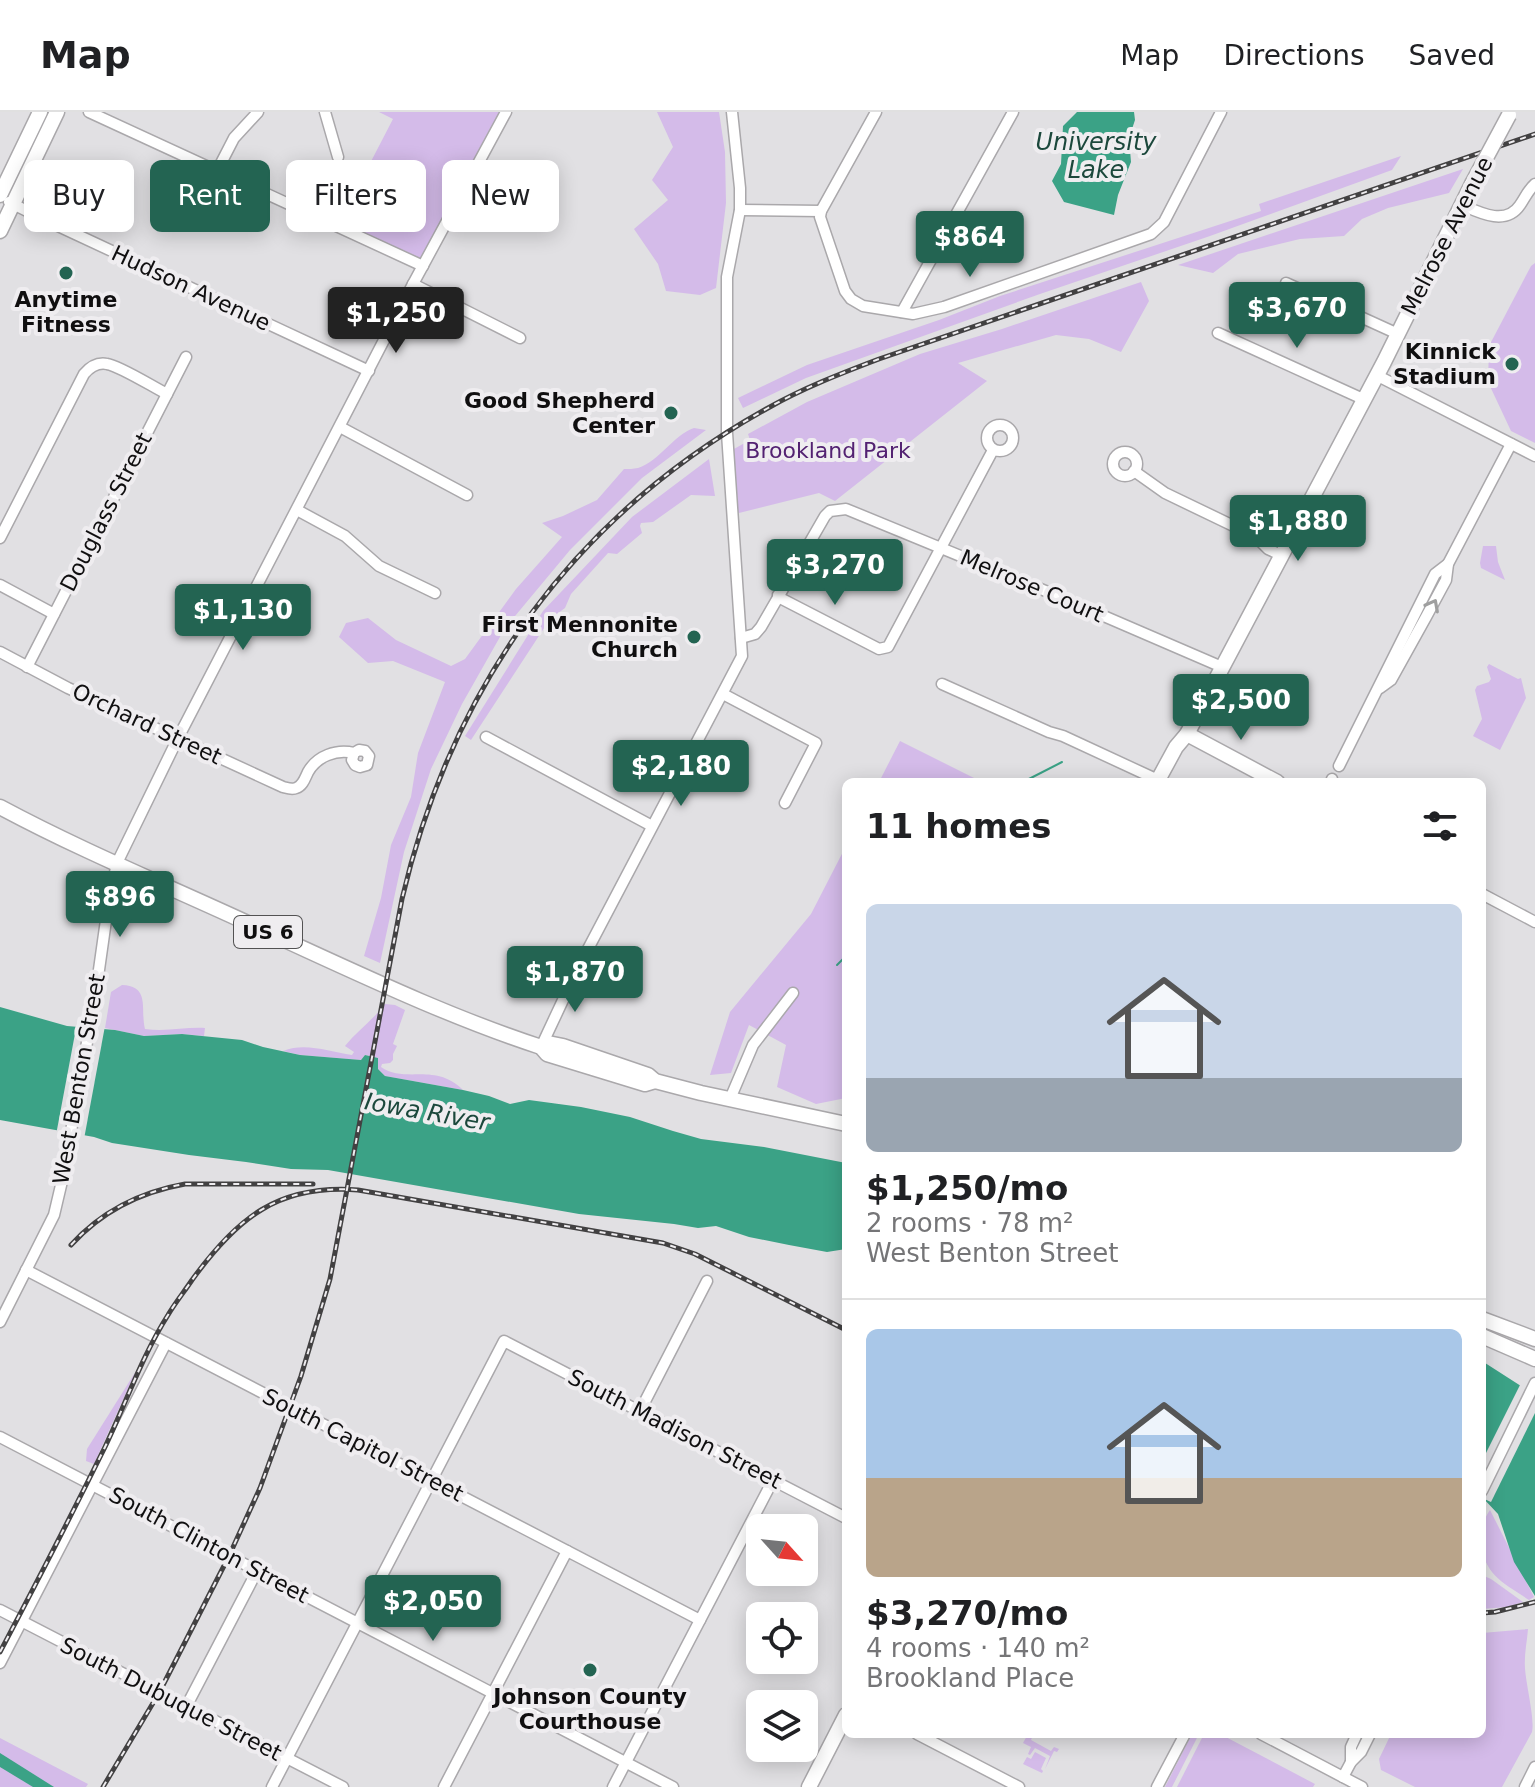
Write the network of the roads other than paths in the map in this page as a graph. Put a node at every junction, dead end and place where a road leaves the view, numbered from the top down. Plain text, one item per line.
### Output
1 (40, 112) edge
2 (57, 112) edge
3 (89, 112) edge
4 (258, 112) edge
5 (325, 112) edge
6 (506, 112) edge
7 (732, 112) edge
8 (876, 112) edge
9 (1013, 112) edge
10 (1221, 112) edge
11 (1510, 114) edge
12 (338, 157) dead end
13 (193, 160) edge
14 (223, 160) edge
15 (1535, 184) edge
16 (270, 195) edge
17 (4, 198) edge
18 (1462, 205) junction
19 (740, 210) junction
20 (821, 211) junction
21 (0, 231) edge
22 (423, 266) junction
23 (1286, 283) dead end
24 (413, 284) junction
25 (902, 312) junction
26 (1218, 333) dead end
27 (1398, 334) junction
28 (520, 338) dead end
29 (186, 357) dead end
30 (369, 371) junction
31 (1376, 375) junction
32 (167, 394) junction
33 (1363, 399) junction
34 (340, 427) junction
35 (1511, 444) junction
36 (993, 450) dead end
37 (1535, 456) edge
38 (1134, 471) dead end
39 (467, 495) dead end
40 (297, 510) junction
41 (0, 538) edge
42 (940, 547) junction
43 (1281, 555) junction
44 (0, 585) edge
45 (435, 593) dead end
46 (778, 595) junction
47 (54, 614) junction
48 (741, 638) junction
49 (0, 652) edge
50 (27, 667) junction
51 (1222, 667) junction
52 (942, 684) dead end
53 (723, 694) junction
54 (1187, 734) junction
55 (486, 737) dead end
56 (178, 738) junction
57 (354, 753) dead end
58 (1339, 766) dead end
59 (1152, 778) edge
60 (1160, 778) edge
61 (1270, 778) edge
62 (785, 803) dead end
63 (0, 807) edge
64 (652, 826) junction
65 (117, 863) junction
66 (1486, 896) edge
67 (1535, 922) edge
68 (793, 993) dead end
69 (541, 1047) junction
70 (730, 1099) junction
71 (842, 1123) edge
72 (26, 1270) junction
73 (707, 1281) dead end
74 (1486, 1321) edge
75 (0, 1322) edge
76 (1486, 1338) edge
77 (1535, 1339) edge
78 (166, 1343) junction
79 (1535, 1359) edge
80 (1534, 1386) edge
81 (640, 1411) junction
82 (0, 1437) edge
83 (773, 1480) junction
84 (432, 1481) junction
85 (1486, 1483) edge
86 (92, 1485) junction
87 (842, 1516) edge
88 (567, 1551) junction
89 (257, 1571) junction
90 (0, 1610) edge
91 (700, 1620) junction
92 (21, 1622) junction
93 (358, 1623) junction
94 (0, 1663) edge
95 (493, 1693) junction
96 (186, 1707) junction
97 (842, 1723) edge
98 (925, 1738) edge
99 (1183, 1738) edge
100 (1269, 1738) edge
101 (1355, 1738) edge
102 (1368, 1738) edge
103 (287, 1758) junction
104 (1351, 1762) junction
105 (626, 1763) junction
106 (1535, 1767) edge
107 (1343, 1777) junction
108 (272, 1787) edge
109 (343, 1787) edge
110 (444, 1787) edge
111 (613, 1787) edge
112 (673, 1787) edge
113 (809, 1787) edge
114 (1019, 1787) edge
115 (1157, 1787) edge
116 (1362, 1787) edge
117 (1525, 1787) edge

1 - 17 main road
2 - 17 main road
3 - 13 street
4 - 14 street
5 - 12 street
6 - 22 street, West Benton Street
7 - 19 street
8 - 20 street
9 - 25 street
10 - 25 street
11 - 18 main road, Melrose Avenue, bridge
15 - 18 street
16 - 22 street
17 - 21 main road
17 - 30 street, Hudson Avenue
18 - 27 main road, Melrose Avenue
19 - 20 street
19 - 48 street
20 - 25 street
22 - 24 street, West Benton Street
23 - 27 street
24 - 28 street
24 - 30 street, West Benton Street
26 - 33 street
27 - 31 main road, Melrose Avenue
29 - 32 street, Douglass Street
30 - 34 street, West Benton Street
31 - 33 main road, Melrose Avenue
31 - 35 street
32 - 41 street
32 - 47 street, Douglass Street
33 - 43 main road, Melrose Avenue
34 - 39 street
34 - 40 street, West Benton Street
35 - 37 street
35 - 58 street
36 - 42 street
38 - 43 street
40 - 45 street
40 - 56 street, West Benton Street
42 - 46 street, Melrose Court
42 - 46 street
42 - 51 street, Melrose Court
43 - 51 main road, Melrose Avenue
44 - 47 street
46 - 48 street
47 - 50 street, Douglass Street
48 - 53 street
49 - 50 street, Orchard Street
50 - 56 street, Orchard Street
51 - 54 main road, Melrose Avenue
52 - 59 street
53 - 62 street
53 - 64 street
54 - 60 main road, Melrose Avenue
54 - 61 main road
55 - 64 street
56 - 57 street, Orchard Street
56 - 65 street, West Benton Street
63 - 65 main road, US 6
64 - 69 street
65 - 69 main road, US 6
65 - 72 street, West Benton Street
66 - 67 street
68 - 70 street
69 - 70 main road, US 6
70 - 71 main road, US 6
72 - 75 street, West Benton Street
72 - 78 street, South Capitol Street
73 - 81 street
74 - 77 main road
76 - 79 main road
78 - 84 street, South Capitol Street
78 - 86 street
80 - 85 street
81 - 83 street, South Madison Street
81 - 84 street, South Madison Street
82 - 86 street, South Clinton Street
83 - 87 street, South Madison Street
83 - 91 street
84 - 88 street, South Capitol Street
84 - 93 street
86 - 89 street, South Clinton Street
86 - 92 street
88 - 91 street, South Capitol Street
88 - 95 street
89 - 93 street, South Clinton Street
89 - 96 street
90 - 92 street, South Dubuque Street
91 - 105 street
92 - 94 street
92 - 96 street, South Dubuque Street
93 - 95 street, South Clinton Street
93 - 103 street
95 - 105 street, South Clinton Street
95 - 110 street
96 - 103 street, South Dubuque Street
97 - 113 main road
98 - 114 street
99 - 115 street
100 - 107 street
101 - 104 street
102 - 104 street
103 - 108 street
103 - 109 street, South Dubuque Street
104 - 107 street
105 - 111 street
105 - 112 street, South Clinton Street
106 - 117 street
107 - 116 street

